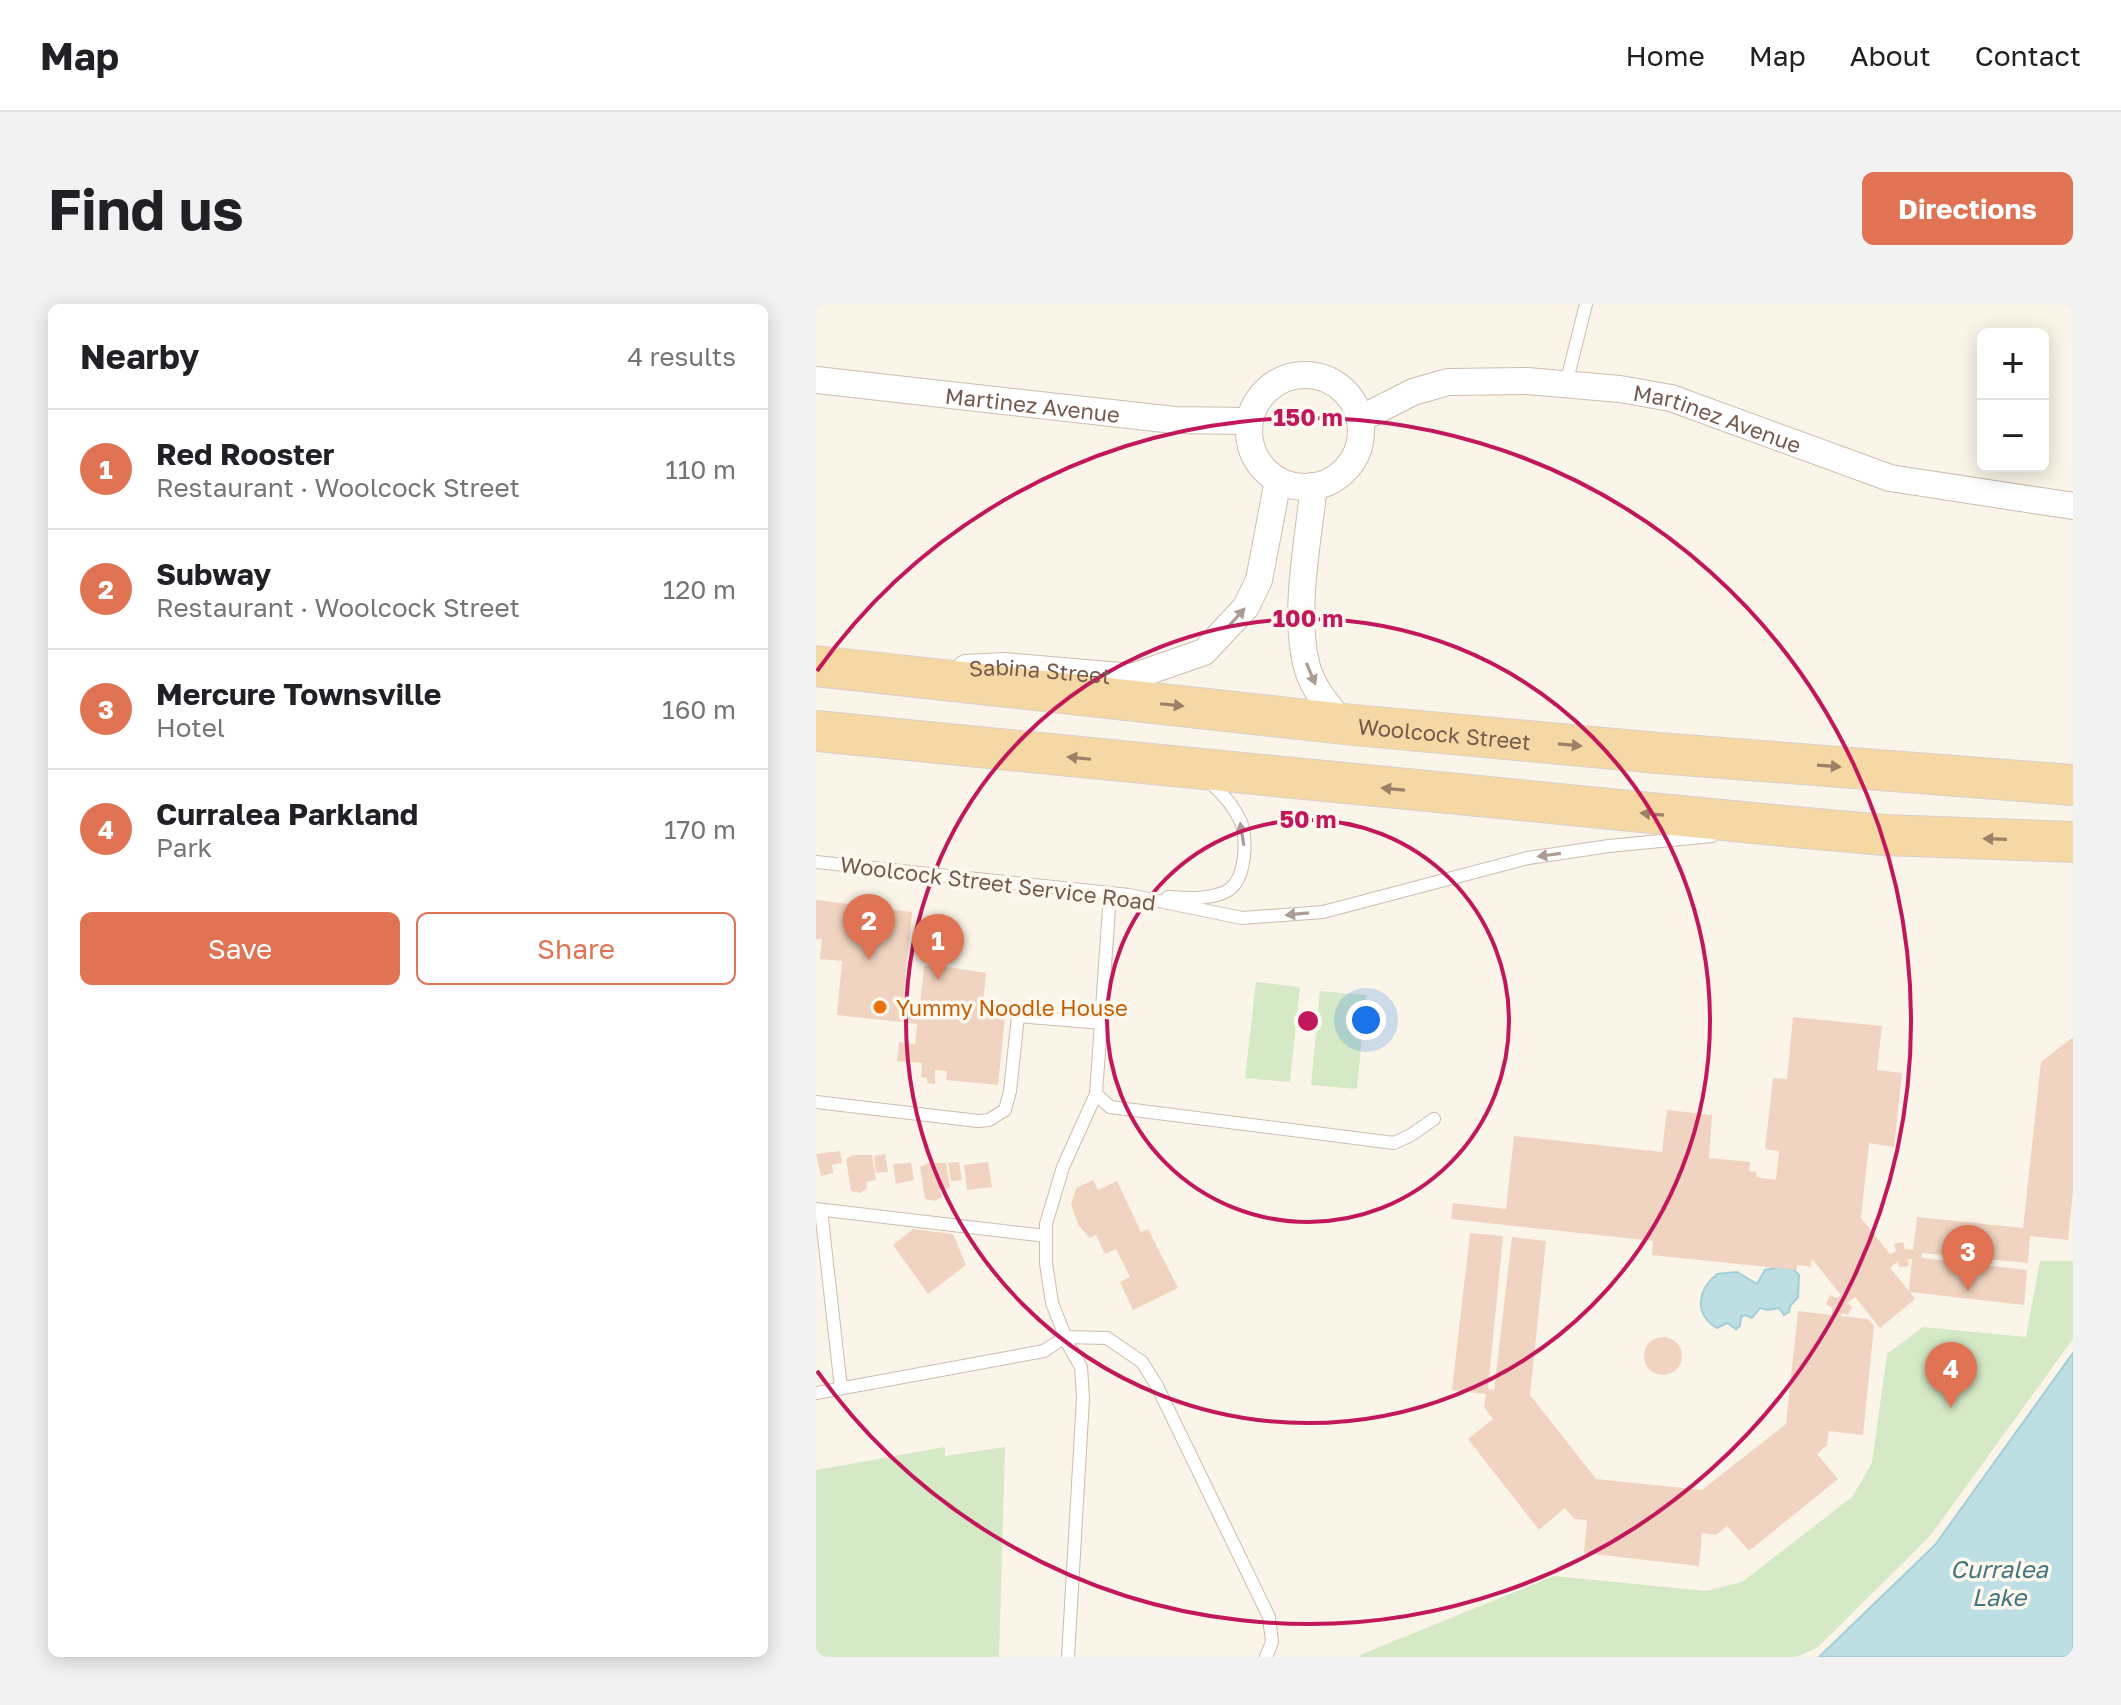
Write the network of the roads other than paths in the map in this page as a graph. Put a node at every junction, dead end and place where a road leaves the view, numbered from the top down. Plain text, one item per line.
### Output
1 (1586, 304) edge
2 (816, 380) edge
3 (1566, 384) junction
4 (1360, 419) junction
5 (1249, 421) junction
6 (1278, 480) junction
7 (1314, 486) junction
8 (2073, 506) edge
9 (816, 666) edge
10 (871, 672) junction
11 (1344, 724) junction
12 (816, 731) edge
13 (1198, 770) junction
14 (2073, 785) edge
15 (1794, 827) junction
16 (2073, 842) edge
17 (816, 862) edge
18 (1110, 894) junction
19 (1129, 895) junction
20 (1102, 1023) junction
21 (1096, 1094) junction
22 (816, 1102) edge
23 (1434, 1119) dead end
24 (818, 1210) edge
25 (1046, 1236) junction
26 (1065, 1337) junction
27 (841, 1388) junction
28 (816, 1393) edge
29 (1068, 1657) edge
30 (1266, 1657) edge

1 - 3 lane
2 - 5 street, Martinez Avenue
3 - 4 street, Martinez Avenue
3 - 8 street, Martinez Avenue
4 - 5 street
4 - 7 street
5 - 6 street
6 - 7 street
10 -> 6 street, Sabina Street
7 -> 11 street
9 - 10 main road, Woolcock Street
10 -> 11 main road, Woolcock Street
11 -> 14 main road, Woolcock Street
13 -> 12 main road
15 -> 13 main road
19 -> 13 lane
16 -> 15 main road
15 -> 19 lane, Woolcock Street Service Road
17 - 18 lane, Woolcock Street Service Road
18 - 19 lane, Woolcock Street Service Road
18 - 20 lane
20 - 21 lane
20 - 22 lane
21 - 23 lane
21 - 25 lane
24 - 25 lane
24 - 27 lane
25 - 26 lane
26 - 27 lane
26 - 29 lane
26 - 30 lane
27 - 28 lane

